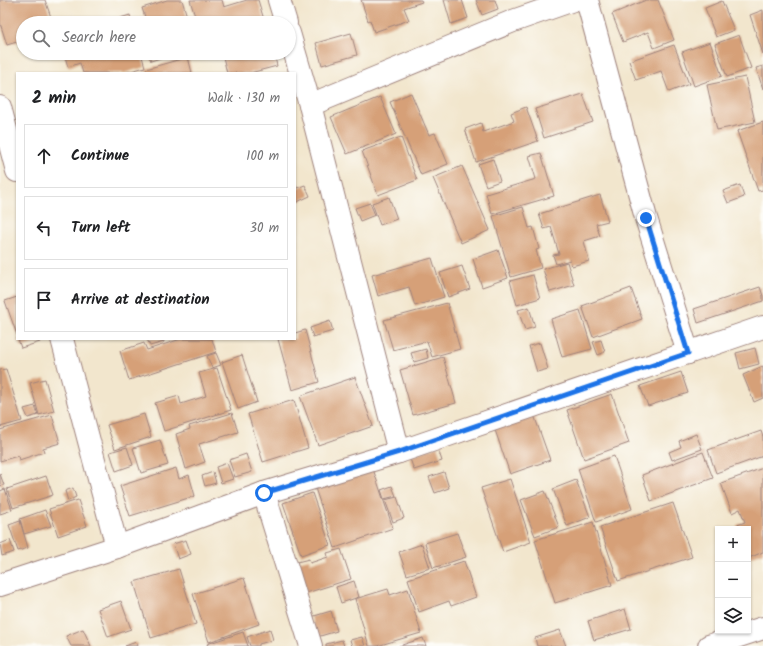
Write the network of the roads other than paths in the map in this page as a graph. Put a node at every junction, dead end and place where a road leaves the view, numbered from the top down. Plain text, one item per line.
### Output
1 (279, 0) edge
2 (573, 0) edge
3 (587, 0) edge
4 (284, 16) edge
5 (296, 57) edge
6 (310, 105) junction
7 (0, 107) edge
8 (16, 167) edge
9 (763, 327) edge
10 (62, 340) edge
11 (688, 353) junction
12 (399, 452) junction
13 (264, 493) junction
14 (117, 547) junction
15 (0, 585) edge
16 (763, 628) edge
17 (718, 645) edge
18 (311, 646) edge

1 - 4 street
2 - 6 street
3 - 11 street
5 - 6 street
6 - 12 street
7 - 8 street
9 - 11 street
10 - 14 street
11 - 12 street
12 - 13 street
13 - 14 street
13 - 18 street
14 - 15 street
16 - 17 street

